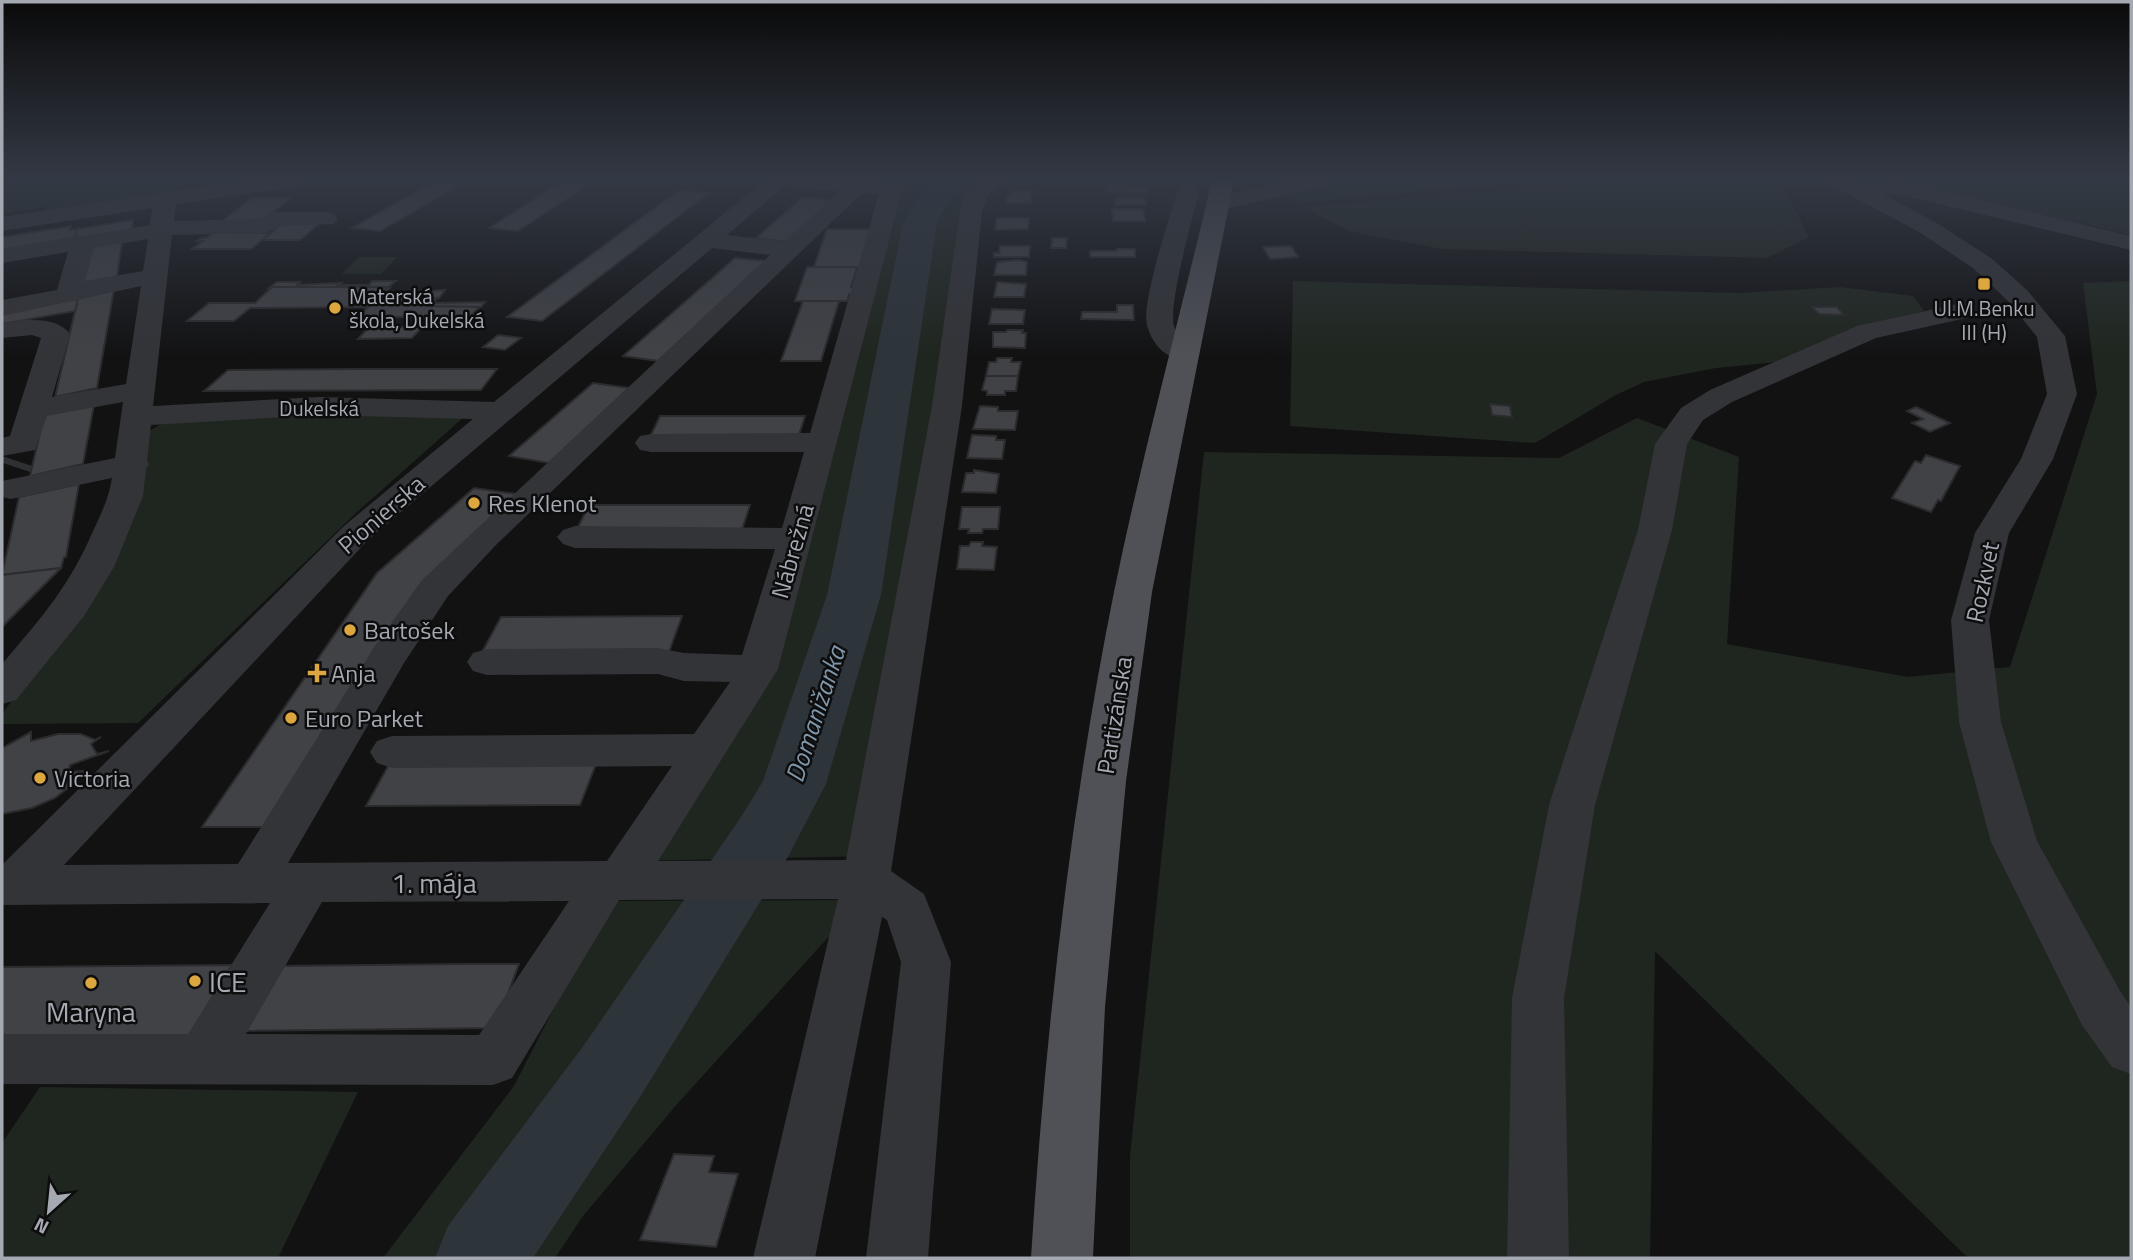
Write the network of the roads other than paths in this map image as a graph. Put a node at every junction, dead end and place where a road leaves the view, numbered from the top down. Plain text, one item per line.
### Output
1 (93, 239) edge
2 (160, 239) edge
3 (808, 239) edge
4 (872, 239) edge
5 (968, 239) edge
6 (1203, 239) edge
7 (1947, 239) edge
8 (2114, 239) edge
9 (708, 240) joint
10 (83, 242) junction
11 (2131, 243) edge
12 (2, 256) edge
13 (784, 256) junction
14 (156, 276) junction
15 (69, 292) junction
16 (2, 308) edge
17 (1962, 311) dead end
18 (2, 330) edge
19 (140, 403) junction
20 (33, 410) junction
21 (490, 411) junction
22 (823, 442) junction
23 (651, 443) dead end
24 (133, 464) junction
25 (12, 470) edge
26 (575, 537) dead end
27 (796, 539) junction
28 (487, 662) dead end
29 (758, 669) junction
30 (2, 690) edge
31 (706, 750) junction
32 (392, 752) dead end
33 (866, 879) junction
34 (309, 882) junction
35 (252, 883) junction
36 (9, 884) edge
37 (607, 891) junction
38 (2131, 1049) edge
39 (2, 1059) edge
40 (202, 1060) junction
41 (784, 1258) edge
42 (897, 1258) edge
43 (1062, 1258) edge
44 (1538, 1258) edge

1 - 10 street
2 - 14 street
3 - 13 street
4 - 22 street, Nábrežná
5 - 33 street
6 - 43 main road, Partizánska
7 - 38 street, Rozkvet
8 - 11 street
9 - 13 street
9 - 21 street, Pionierska
10 - 12 street
10 - 15 street
13 - 35 street
14 - 15 street
14 - 19 street
15 - 16 street
17 - 44 street
18 - 20 street
19 - 20 street, Dukelská
19 - 21 street, Dukelská
19 - 24 street
20 - 25 street
21 - 36 street, Pionierska
22 - 23 street
22 - 27 street, Nábrežná
24 - 25 street
24 - 30 street
26 - 27 street
27 - 29 street, Nábrežná
28 - 29 street
29 - 31 street, Nábrežná
31 - 32 street
31 - 37 street, Nábrežná
33 - 37 street, 1. mája
33 - 41 street
33 - 42 street
34 - 35 street, 1. mája
34 - 37 street, 1. mája
34 - 40 street
35 - 36 street, 1. mája
37 - 40 street, Nábrežná
39 - 40 street

